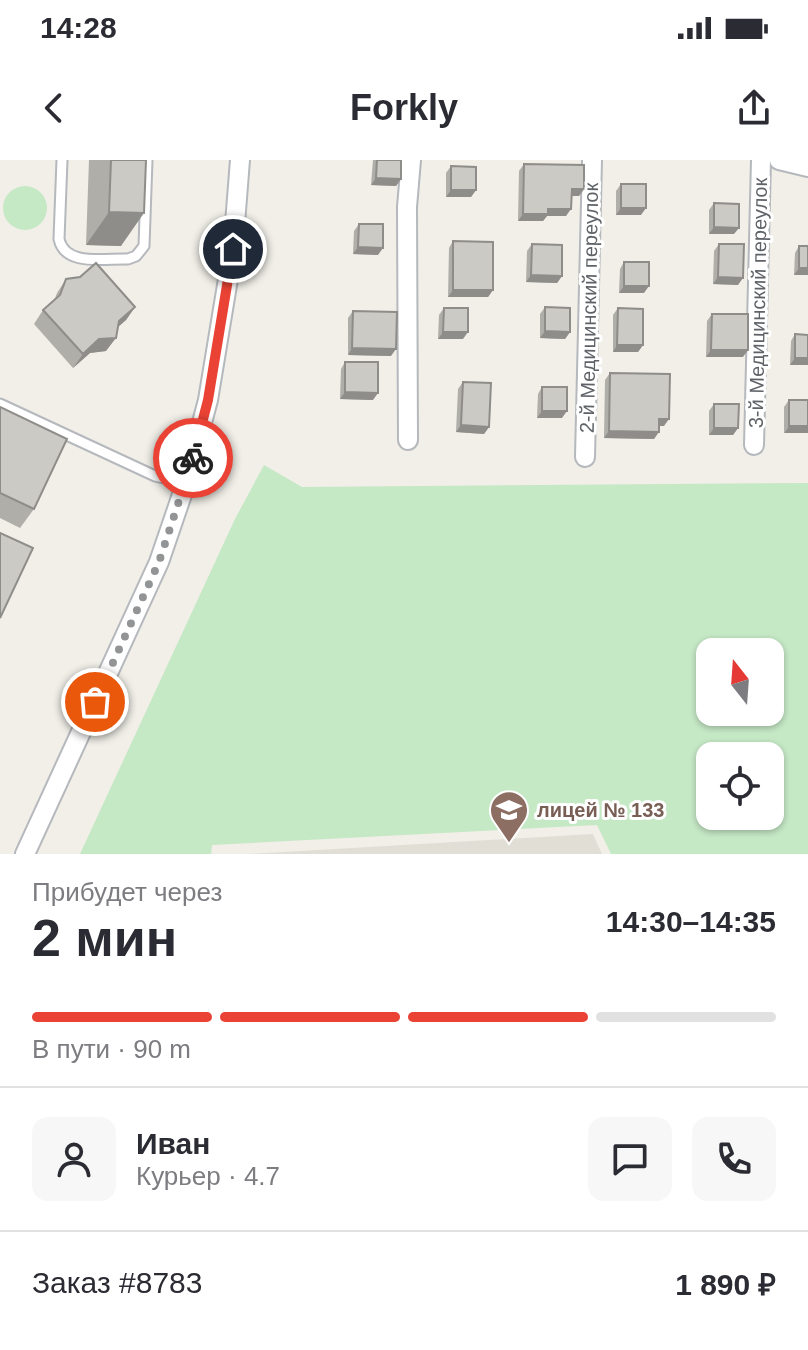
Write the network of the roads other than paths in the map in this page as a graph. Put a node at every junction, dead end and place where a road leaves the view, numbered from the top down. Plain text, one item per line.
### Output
1 (62, 160) edge
2 (147, 160) edge
3 (240, 160) edge
4 (411, 160) edge
5 (592, 160) edge
6 (761, 160) edge
7 (779, 160) edge
8 (808, 167) edge
9 (0, 404) edge
10 (408, 440) dead end
11 (754, 445) dead end
12 (585, 457) dead end
13 (186, 483) junction
14 (25, 854) edge

1 - 2 lane
3 - 13 street
4 - 10 street
5 - 12 street, 2-й Медицинский переулок
6 - 11 street, 3-й Медицинский переулок
7 - 8 street
9 - 13 lane
13 - 14 street

